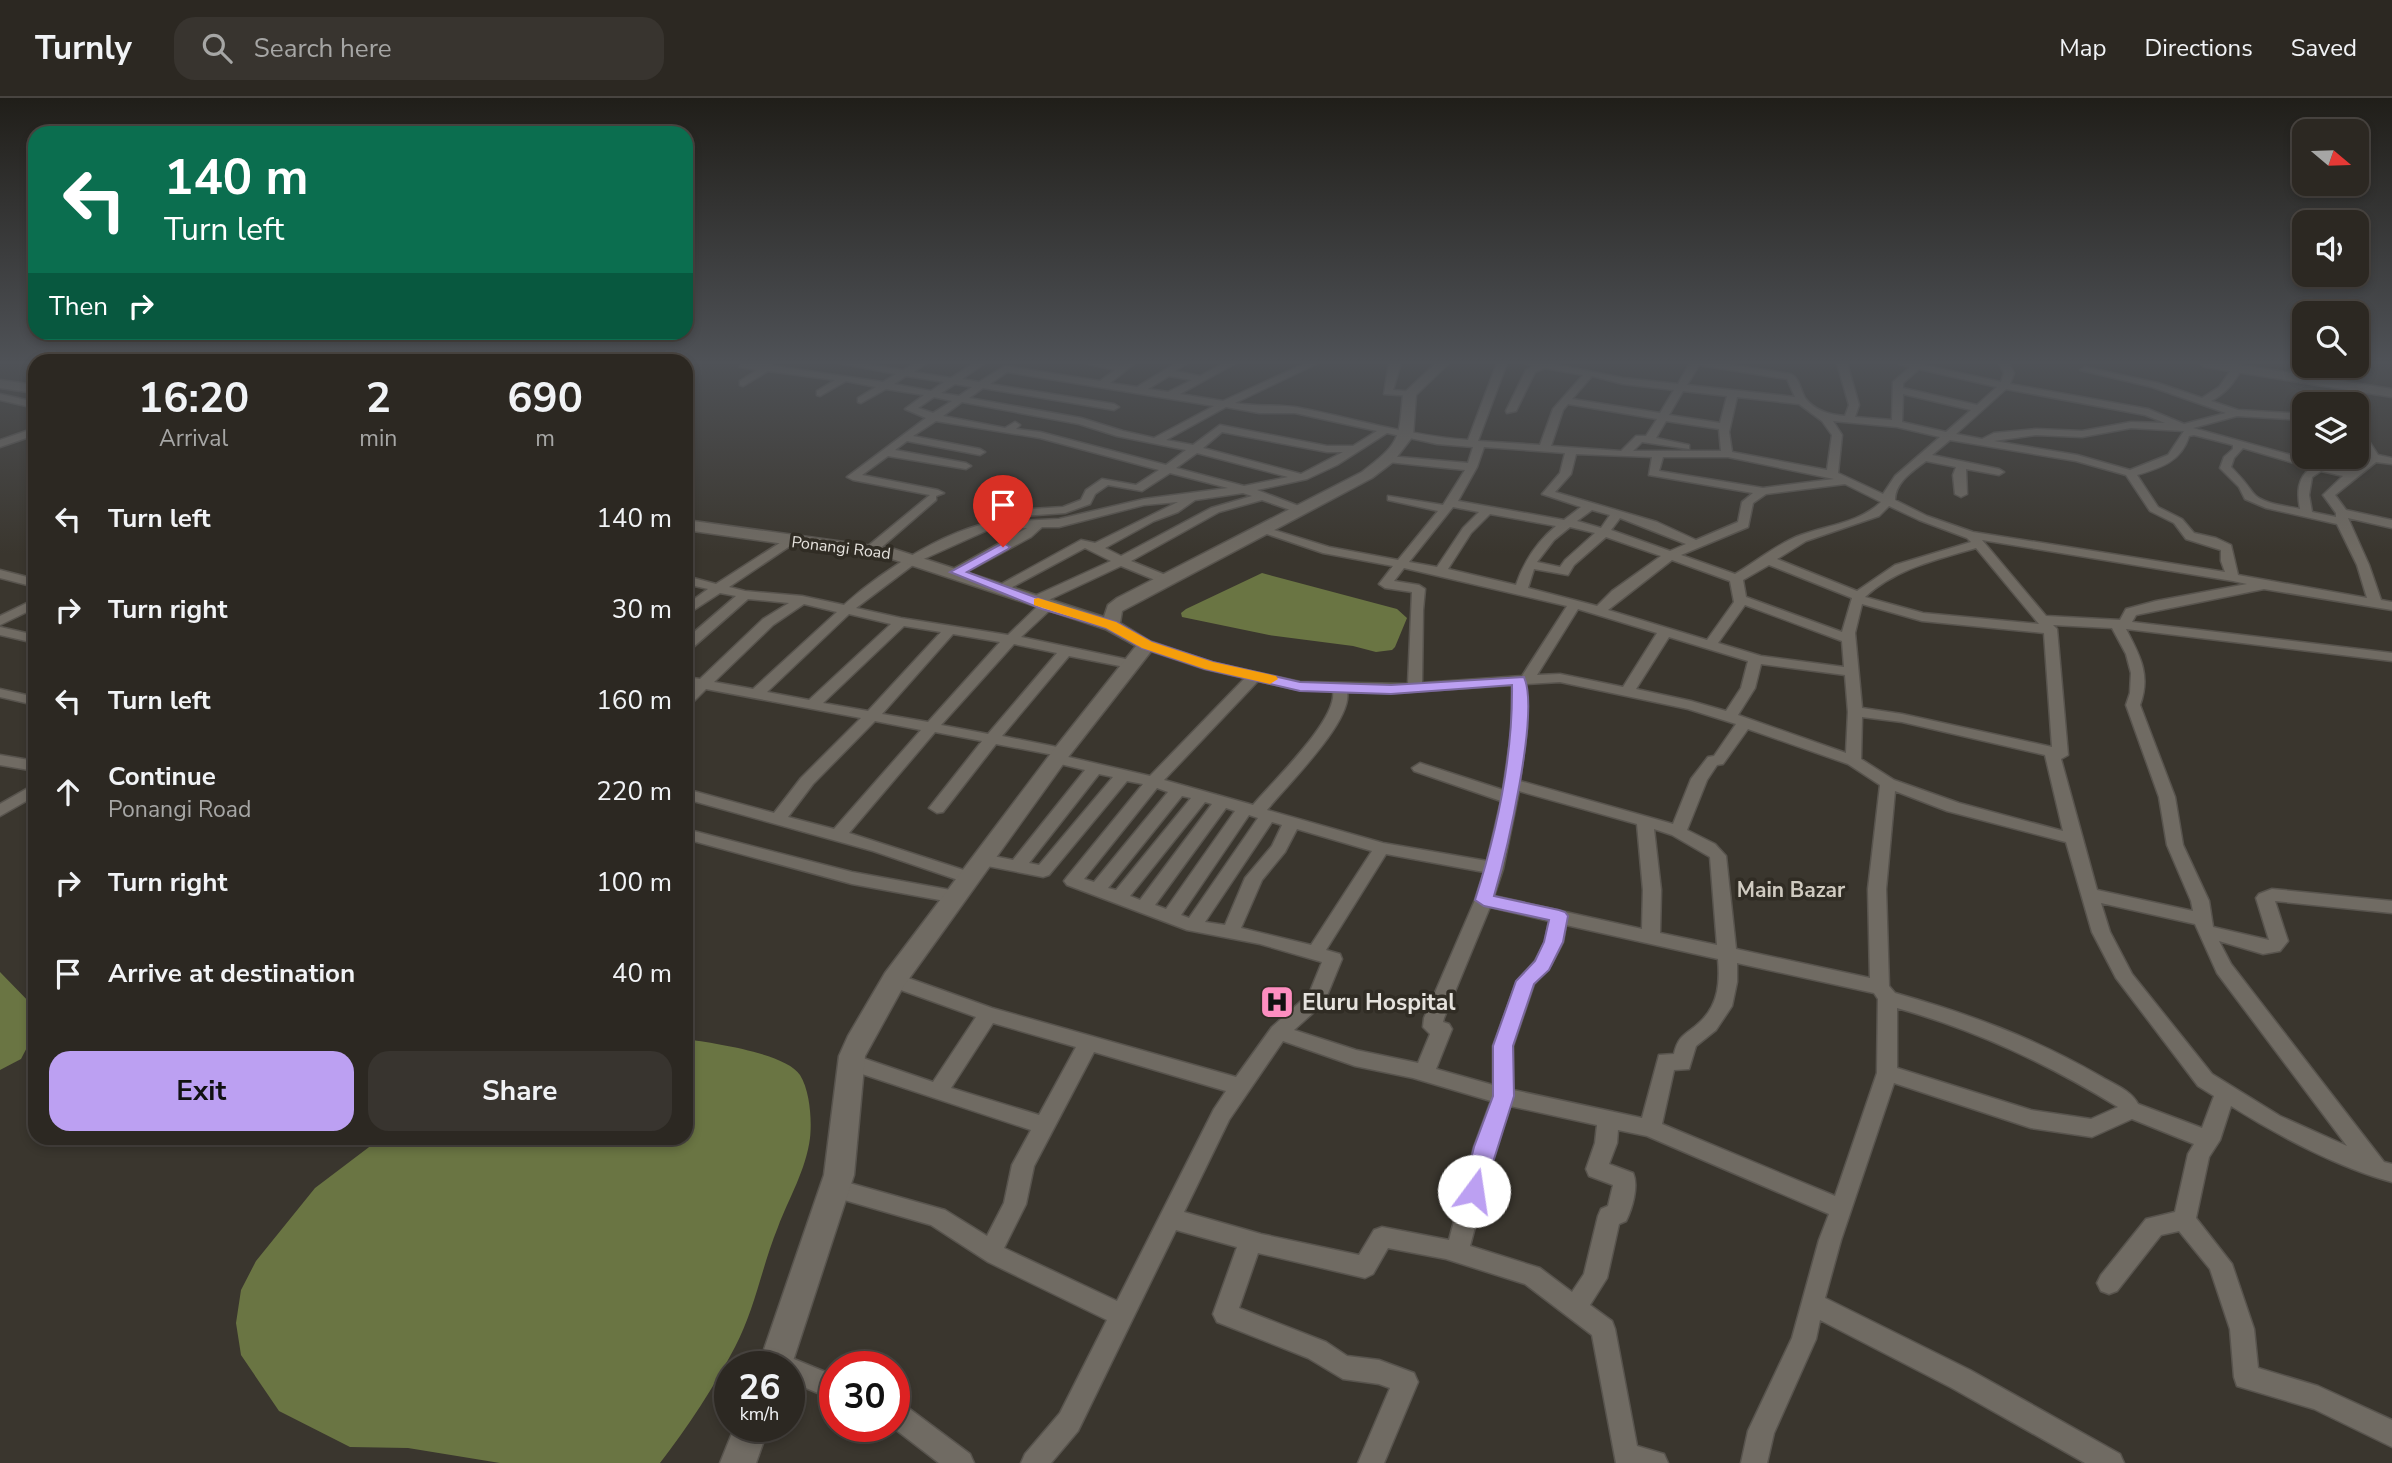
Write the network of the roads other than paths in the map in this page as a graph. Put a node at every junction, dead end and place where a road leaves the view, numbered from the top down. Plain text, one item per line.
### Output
1 (920, 427) edge
2 (988, 427) edge
3 (1011, 427) edge
4 (1102, 427) edge
5 (1183, 427) edge
6 (1376, 427) edge
7 (1407, 427) edge
8 (1482, 427) edge
9 (1550, 427) edge
10 (1656, 427) edge
11 (1724, 427) edge
12 (1830, 427) edge
13 (1908, 427) edge
14 (1957, 427) edge
15 (2122, 427) edge
16 (2156, 427) edge
17 (2183, 427) edge
18 (2196, 427) edge
19 (1387, 429) junction
20 (2189, 429) junction
21 (1007, 430) junction
22 (28, 434) edge
23 (1406, 436) junction
24 (1948, 436) junction
25 (905, 438) junction
26 (1650, 439) junction
27 (1156, 441) junction
28 (2238, 443) junction
29 (0, 444) edge
30 (1476, 444) junction
31 (1983, 444) junction
32 (1195, 449) junction
33 (1356, 449) junction
34 (1544, 450) junction
35 (2369, 450) edge
36 (886, 452) junction
37 (980, 452) dead end
38 (1571, 452) junction
39 (1708, 453) junction
40 (1623, 454) junction
41 (1658, 454) junction
42 (1728, 454) junction
43 (1924, 457) junction
44 (2374, 458) junction
45 (1388, 459) junction
46 (2292, 459) edge
47 (2392, 461) edge
48 (1962, 464) junction
49 (966, 466) dead end
50 (1472, 467) junction
51 (1168, 468) junction
52 (2316, 469) edge
53 (2327, 469) edge
54 (1998, 472) dead end
55 (2130, 473) junction
56 (1832, 474) junction
57 (2352, 475) junction
58 (1303, 477) junction
59 (1845, 482) junction
60 (1138, 489) junction
61 (1244, 489) junction
62 (1763, 491) junction
63 (1961, 494) dead end
64 (1263, 496) junction
65 (1192, 497) junction
66 (1392, 498) dead end
67 (1171, 499) junction
68 (1889, 500) junction
69 (1448, 506) junction
70 (1589, 506) junction
71 (1300, 510) junction
72 (1486, 511) junction
73 (1617, 513) junction
74 (2307, 515) junction
75 (2342, 518) junction
76 (1567, 523) junction
77 (1012, 524) junction
78 (1040, 524) junction
79 (2392, 524) edge
80 (1653, 525) junction
81 (693, 526) edge
82 (1261, 530) junction
83 (1604, 532) junction
84 (1974, 539) junction
85 (789, 541) junction
86 (1633, 543) junction
87 (1697, 545) junction
88 (1096, 548) junction
89 (872, 549) junction
90 (1671, 555) junction
91 (913, 559) junction
92 (1768, 560) junction
93 (1121, 561) junction
94 (1402, 564) junction
95 (1529, 564) junction
96 (1440, 571) junction
97 (957, 572) junction
98 (0, 574) edge
99 (2233, 577) junction
100 (1164, 579) junction
101 (1736, 579) junction
102 (28, 581) edge
103 (693, 583) edge
104 (2264, 585) junction
105 (716, 588) junction
106 (1000, 588) junction
107 (1521, 590) junction
108 (745, 595) junction
109 (1858, 598) junction
110 (1739, 599) junction
111 (802, 600) junction
112 (1041, 603) junction
113 (2375, 603) junction
114 (1574, 605) junction
115 (693, 606) edge
116 (2392, 606) edge
117 (28, 607) edge
118 (848, 609) junction
119 (1598, 612) junction
120 (0, 621) edge
121 (901, 622) junction
122 (2047, 624) junction
123 (2120, 624) junction
124 (1111, 625) junction
125 (950, 630) junction
126 (0, 631) edge
127 (1665, 632) junction
128 (28, 637) edge
129 (1009, 639) junction
130 (1847, 639) junction
131 (693, 640) edge
132 (1147, 645) junction
133 (1710, 645) junction
134 (1067, 650) junction
135 (2392, 657) edge
136 (1755, 659) junction
137 (1130, 664) junction
138 (1852, 672) junction
139 (1254, 676) junction
140 (1523, 680) junction
141 (693, 682) edge
142 (703, 684) junction
143 (1339, 688) junction
144 (1415, 688) junction
145 (1628, 691) junction
146 (0, 693) edge
147 (693, 694) edge
148 (756, 694) junction
149 (28, 699) edge
150 (812, 705) junction
151 (1855, 712) junction
152 (872, 716) junction
153 (1737, 719) junction
154 (929, 727) junction
155 (990, 739) junction
156 (2052, 752) junction
157 (1059, 755) junction
158 (0, 760) edge
159 (1853, 761) junction
160 (28, 765) edge
161 (1095, 768) junction
162 (1420, 768) dead end
163 (1123, 775) junction
164 (1153, 782) junction
165 (1888, 783) junction
166 (1179, 789) junction
167 (1510, 791) junction
168 (28, 793) edge
169 (693, 795) edge
170 (1201, 796) junction
171 (1222, 802) junction
172 (937, 808) dead end
173 (0, 811) edge
174 (1256, 812) junction
175 (778, 819) junction
176 (1645, 821) junction
177 (1292, 822) junction
178 (1678, 831) junction
179 (693, 836) edge
180 (837, 836) junction
181 (2073, 839) junction
182 (1382, 848) junction
183 (1017, 867) junction
184 (1494, 869) junction
185 (1043, 871) junction
186 (970, 878) junction
187 (1073, 881) junction
188 (1098, 889) junction
189 (2088, 894) junction
190 (1120, 897) junction
191 (1484, 900) junction
192 (1144, 907) junction
193 (2392, 907) edge
194 (1559, 916) junction
195 (1170, 917) junction
196 (2204, 925) junction
197 (1193, 926) junction
198 (1230, 934) junction
199 (1651, 936) junction
200 (1315, 953) junction
201 (1727, 954) junction
202 (894, 980) junction
203 (1884, 993) junction
204 (988, 1014) junction
205 (1279, 1032) junction
206 (1088, 1044) junction
207 (851, 1062) junction
208 (1887, 1073) junction
209 (1424, 1074) junction
210 (1241, 1087) junction
211 (938, 1092) junction
212 (2224, 1092) junction
213 (1503, 1096) junction
214 (2131, 1110) junction
215 (1608, 1119) junction
216 (1045, 1126) junction
217 (1650, 1128) junction
218 (2209, 1140) junction
219 (2384, 1171) edge
220 (835, 1188) junction
221 (1842, 1209) junction
222 (1170, 1218) junction
223 (2184, 1220) junction
224 (1251, 1241) junction
225 (991, 1251) junction
226 (1457, 1253) junction
227 (2109, 1283) dead end
228 (1812, 1303) junction
229 (1575, 1308) junction
230 (1124, 1316) junction
231 (786, 1351) edge
232 (910, 1425) edge
233 (2392, 1434) edge
234 (746, 1442) edge
235 (738, 1463) edge
236 (961, 1463) edge
237 (1034, 1463) edge
238 (1371, 1463) edge
239 (1655, 1463) edge
240 (1754, 1463) edge
241 (2111, 1463) edge

1 - 25 street
2 - 21 street
3 - 21 street
4 - 27 street
5 - 27 street
6 - 19 street
7 - 23 main road
8 - 30 street
9 - 34 street
10 - 26 street
11 - 42 street
12 - 56 street
13 - 24 street
14 - 24 street
15 - 31 street
16 - 20 street
17 - 20 street
18 - 20 street
19 - 23 street
19 - 33 street
20 - 28 street
20 - 55 street
21 - 51 street
22 - 29 street
23 - 30 street
23 - 45 main road
24 - 31 street
24 - 43 street
25 - 36 street
25 - 37 street
26 - 39 street
26 - 40 street
27 - 32 street
28 - 46 street
28 - 74 street
30 - 34 street
30 - 50 street
31 - 55 street
32 - 33 street
32 - 51 street
32 - 58 street
33 - 58 street
34 - 38 street
35 - 44 street
36 - 49 street
36 - 89 street
38 - 40 street
38 - 70 street
39 - 41 street
39 - 42 street
40 - 41 street
41 - 62 street
42 - 56 street
43 - 48 street
43 - 68 street
44 - 47 street
44 - 57 street
45 - 50 street
45 - 71 main road
48 - 54 street
48 - 63 street
50 - 69 street
51 - 60 street
51 - 61 street
52 - 74 street
53 - 57 street
55 - 99 street
56 - 59 street
57 - 75 street
58 - 61 street
59 - 62 street
59 - 68 street
60 - 67 street
60 - 77 street
61 - 64 street
61 - 65 street
62 - 87 street
64 - 71 street
64 - 93 street
65 - 67 street
65 - 88 street
66 - 69 street
67 - 78 street
68 - 84 street
68 - 92 street
69 - 72 street
69 - 94 street
70 - 73 street
70 - 76 street
71 - 82 main road
72 - 76 street
72 - 96 street
73 - 80 street
73 - 83 street
74 - 75 street
75 - 79 street
75 - 113 street
76 - 83 street
76 - 95 street
77 - 78 street
77 - 91 street
78 - 97 street
80 - 86 street
80 - 87 street
81 - 85 main road, Ponangi Road
82 - 94 street
82 - 100 main road
83 - 86 street
83 - 95 street
84 - 99 street
84 - 109 street
84 - 122 street
85 - 89 main road, Ponangi Road
85 - 105 street
86 - 90 street
87 - 90 street
88 - 93 street
88 - 106 street
89 - 91 main road, Ponangi Road
90 - 101 street
90 - 119 street
91 - 97 main road, Ponangi Road
91 - 118 street
92 - 101 street
92 - 109 street
93 - 100 street
93 - 112 street
94 - 96 street
94 - 144 street
95 - 107 street
96 - 107 street
97 - 106 main road, Ponangi Road
98 - 102 street
99 - 104 street
100 - 124 main road
101 - 110 street
103 - 105 street
104 - 113 street
104 - 123 street
105 - 108 street
105 - 115 street
106 - 112 main road, Ponangi Road
107 - 114 street
108 - 111 street
108 - 131 street
109 - 122 street
109 - 130 street
110 - 130 street
110 - 133 street
111 - 118 street
111 - 142 street
112 - 124 main road, Ponangi Road
112 - 129 street
113 - 116 street
114 - 119 street
114 - 140 street
117 - 120 street
118 - 121 street
118 - 148 street
119 - 127 street
121 - 125 street
121 - 150 street
122 - 123 street
122 - 156 street
123 - 135 street
123 - 196 street
124 - 132 main road, Ponangi Road
125 - 129 street
125 - 152 street
126 - 128 street
127 - 133 street
127 - 145 street
129 - 134 street
129 - 154 street
130 - 138 street
132 - 137 main road
132 - 139 street
133 - 136 street
134 - 137 street
134 - 155 street
136 - 138 street
136 - 153 street
137 - 157 main road
138 - 151 street
139 - 143 street
139 - 164 street
140 - 144 street
140 - 145 street
140 - 167 street
141 - 142 street
142 - 147 street
142 - 148 street
143 - 144 street
143 - 174 street
145 - 153 street
146 - 149 street
148 - 150 street
150 - 152 street
151 - 156 street
151 - 159 street
152 - 154 street
152 - 175 street
153 - 159 street
153 - 178 street
154 - 155 street
154 - 180 street
155 - 157 street
155 - 172 street
156 - 181 street
157 - 161 street
157 - 186 main road
158 - 160 street
159 - 165 street
161 - 163 street
161 - 183 street
162 - 167 street
163 - 164 street
163 - 185 street
164 - 166 street
164 - 187 street
165 - 181 street
165 - 203 street
166 - 170 street
166 - 188 street
167 - 176 street
167 - 184 street
168 - 173 street
169 - 175 street
170 - 171 street
170 - 190 street
171 - 174 street
171 - 192 street
174 - 177 street
174 - 195 street
174 - 197 street
175 - 180 street
176 - 178 street
176 - 199 street
177 - 182 street
177 - 198 street
178 - 201 street
179 - 186 street
180 - 186 street
181 - 189 street
182 - 184 street
182 - 200 street
183 - 185 street
183 - 186 street
184 - 191 street
185 - 187 street
186 - 202 main road
187 - 188 street
188 - 190 street
189 - 196 street
189 - 212 street
190 - 192 street
191 - 194 street
191 - 209 street
192 - 195 street
193 - 196 street
194 - 199 street
194 - 213 street
195 - 197 street
196 - 219 street
197 - 198 street
198 - 200 street
199 - 201 street
200 - 205 street
201 - 203 street
201 - 217 street
202 - 204 street
202 - 207 main road
203 - 208 street
203 - 214 street
204 - 206 street
204 - 211 street
205 - 209 street
205 - 210 street
206 - 210 street
206 - 216 street
207 - 211 street
207 - 220 main road
208 - 214 street
208 - 221 street
209 - 213 street
210 - 222 street
211 - 216 street
212 - 218 street
212 - 219 street
213 - 215 street
213 - 226 street
214 - 218 street
215 - 217 street
215 - 229 street
216 - 225 street
217 - 221 street
218 - 223 street
220 - 225 street
220 - 231 main road
221 - 228 street
222 - 224 street
222 - 230 street
223 - 227 street
223 - 233 street
224 - 226 street
224 - 238 street
225 - 230 street
226 - 229 street
228 - 240 street
228 - 241 street
229 - 239 street
230 - 237 street
232 - 236 street
234 - 235 main road

